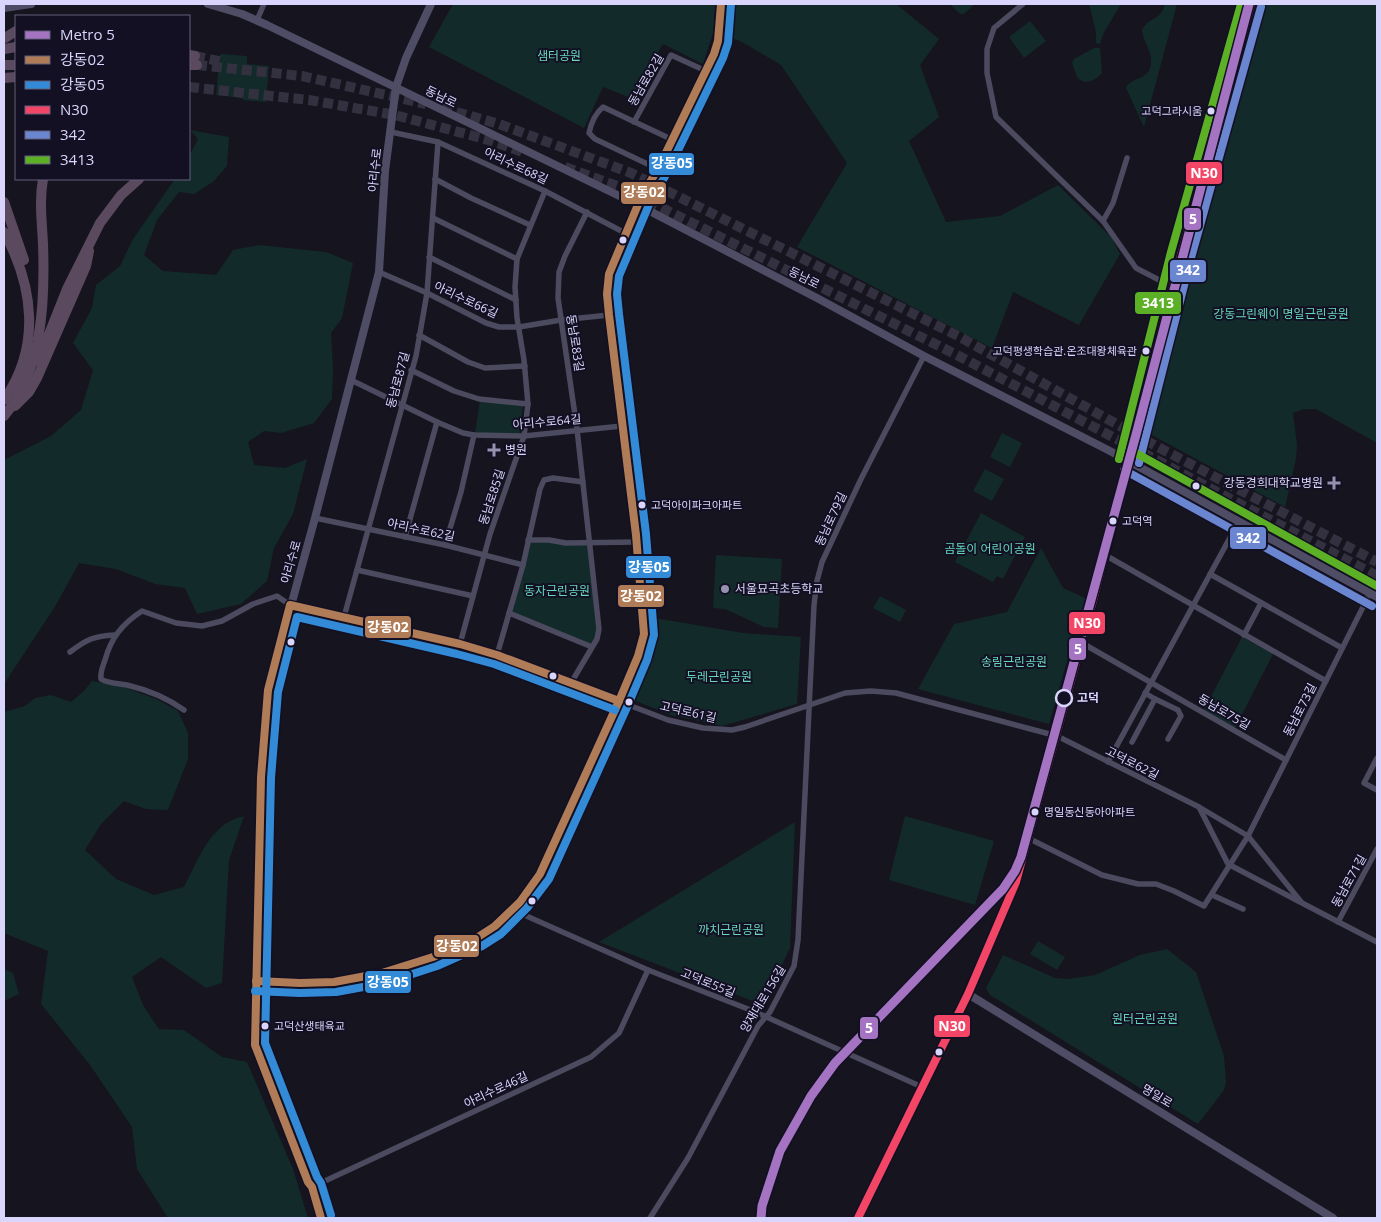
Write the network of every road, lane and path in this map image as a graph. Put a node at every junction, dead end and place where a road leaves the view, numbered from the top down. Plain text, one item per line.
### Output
1 (31, 4) edge
2 (208, 4) edge
3 (264, 4) edge
4 (431, 4) edge
5 (721, 4) edge
6 (1023, 4) edge
7 (1251, 4) edge
8 (4, 8) edge
9 (257, 20) junction
10 (15, 32) edge
11 (5, 38) dead end
12 (706, 71) junction
13 (396, 87) junction
14 (634, 122) junction
15 (391, 132) junction
16 (673, 140) junction
17 (438, 142) junction
18 (1127, 158) dead end
19 (658, 169) junction
20 (435, 178) junction
21 (43, 180) edge
22 (138, 180) edge
23 (545, 191) junction
24 (4, 202) edge
25 (638, 205) junction
26 (587, 212) junction
27 (433, 218) junction
28 (1103, 221) junction
29 (530, 225) junction
30 (4, 232) edge
31 (627, 234) junction
32 (4, 239) edge
33 (91, 239) junction
34 (13, 248) junction
35 (430, 256) junction
36 (517, 259) junction
37 (379, 272) junction
38 (1173, 285) junction
39 (28, 292) junction
40 (427, 293) junction
41 (516, 300) junction
42 (609, 316) junction
43 (561, 320) junction
44 (519, 328) junction
45 (419, 335) junction
46 (924, 356) junction
47 (525, 366) junction
48 (412, 370) junction
49 (351, 380) junction
50 (25, 384) junction
51 (4, 400) edge
52 (402, 404) junction
53 (528, 404) junction
54 (4, 416) edge
55 (437, 422) junction
56 (622, 426) junction
57 (577, 429) junction
58 (474, 436) junction
59 (524, 436) junction
60 (1129, 461) junction
61 (582, 482) junction
62 (315, 518) junction
63 (1239, 521) junction
64 (368, 529) junction
65 (405, 537) junction
66 (528, 540) junction
67 (636, 542) junction
68 (590, 543) junction
69 (445, 545) junction
70 (485, 554) junction
71 (1105, 555) junction
72 (523, 565) junction
73 (356, 570) junction
74 (1210, 574) junction
75 (1373, 595) edge
76 (473, 596) junction
77 (1261, 602) junction
78 (290, 605) junction
79 (1193, 606) junction
80 (509, 613) junction
81 (344, 618) junction
82 (115, 635) junction
83 (1244, 635) junction
84 (1082, 643) junction
85 (460, 644) junction
86 (592, 647) junction
87 (1342, 648) junction
88 (70, 652) dead end
89 (497, 655) junction
90 (1326, 681) junction
91 (1151, 682) junction
92 (570, 683) junction
93 (1145, 693) junction
94 (1154, 699) junction
95 (619, 701) junction
96 (809, 705) junction
97 (184, 710) dead end
98 (1057, 736) junction
99 (1168, 739) dead end
100 (1132, 742) dead end
101 (1377, 758) edge
102 (1286, 760) junction
103 (1108, 762) junction
104 (1377, 790) edge
105 (1199, 807) junction
106 (1248, 836) junction
107 (1028, 838) junction
108 (1377, 849) edge
109 (1231, 865) junction
110 (1212, 895) junction
111 (1302, 903) junction
112 (1243, 909) dead end
113 (513, 910) junction
114 (1338, 922) junction
115 (1377, 942) edge
116 (648, 970) junction
117 (256, 981) junction
118 (968, 994) junction
119 (764, 1017) junction
120 (922, 1087) junction
121 (312, 1187) junction
122 (321, 1218) edge
123 (650, 1218) edge
124 (858, 1218) edge
125 (1333, 1218) edge

1 - 8 main road
2 - 9 main road, 동남로
3 - 9 street
4 - 13 main road, 아리수로
5 - 12 street
6 - 28 street
7 - 38 main road
9 - 13 main road, 동남로
10 - 11 highway
12 - 14 street, 동남로82길
12 - 16 street
13 - 15 main road, 아리수로
13 - 25 main road, 동남로
14 - 16 street, 동남로82길
14 - 19 street, 동남로82길
15 - 17 street, 아리수로68길
15 - 37 main road, 아리수로
16 - 19 street
17 - 20 street, 동남로87길
17 - 23 street, 아리수로68길
18 - 28 street
19 - 25 street
20 - 27 street, 동남로87길
20 - 29 street
21 - 50 highway
22 - 33 highway
23 - 26 street, 아리수로68길
23 - 29 street, 동남로85길
24 - 39 highway
25 - 31 street
25 - 46 main road, 동남로
26 - 31 street, 아리수로68길
26 - 43 street, 동남로83길
27 - 35 street, 동남로87길
27 - 36 street
28 - 38 street
29 - 36 street, 동남로85길
30 - 34 highway
31 - 42 street
32 - 34 highway
33 - 50 highway
33 - 54 highway
34 - 39 highway
35 - 40 street, 동남로87길
35 - 41 street
36 - 41 street, 동남로85길
37 - 40 street, 아리수로66길
37 - 49 main road, 아리수로
38 - 60 main road
39 - 51 highway
40 - 44 street, 아리수로66길
40 - 45 street, 동남로87길
41 - 44 street, 동남로85길
42 - 43 street, 아리수로66길
42 - 56 street
43 - 44 street, 아리수로66길
43 - 57 street, 동남로83길
44 - 47 street, 동남로85길
45 - 47 street
45 - 48 street, 동남로87길
46 - 60 main road, 동남로
46 - 96 street, 동남로79길
47 - 53 street, 동남로85길
48 - 52 street, 동남로87길
48 - 53 street
49 - 52 street, 아리수로64길
49 - 62 main road, 아리수로
50 - 54 highway
52 - 55 street, 아리수로64길
52 - 64 street, 동남로87길
53 - 59 street, 동남로85길
55 - 58 street, 아리수로64길
55 - 65 street
56 - 57 street, 아리수로64길
56 - 67 street
57 - 59 street, 아리수로64길
57 - 61 street, 동남로83길
58 - 59 street, 아리수로64길
58 - 69 street
59 - 70 street, 동남로85길
60 - 63 main road, 동남로
60 - 71 main road
61 - 66 street
61 - 68 street, 동남로83길
62 - 64 street, 아리수로62길
62 - 78 main road, 아리수로
63 - 74 street
63 - 75 main road, 동남로
64 - 65 street, 아리수로62길
64 - 73 street, 동남로87길
65 - 69 street, 아리수로62길
66 - 68 street
66 - 72 street
67 - 68 street
67 - 95 street
68 - 86 street, 동남로83길
69 - 70 street, 아리수로62길
70 - 72 street, 아리수로62길
70 - 76 street, 동남로85길
71 - 79 street
71 - 84 main road
72 - 80 street
73 - 76 street
73 - 81 street, 동남로87길
74 - 77 street
74 - 79 street
75 - 87 street, 동남로73길
76 - 85 street, 동남로85길
77 - 83 street
77 - 87 street
78 - 81 street, 고덕로61길
78 - 82 street, 고덕로61길
78 - 117 main road, 아리수로
79 - 83 street
79 - 91 street
80 - 86 street
80 - 89 street
81 - 85 street, 고덕로61길
82 - 88 street
82 - 97 street
83 - 90 street
84 - 91 street, 동남로75길
84 - 98 main road
85 - 89 street, 고덕로61길
86 - 92 street, 동남로83길
87 - 90 street, 동남로73길
89 - 92 street, 고덕로61길
90 - 102 street, 동남로73길
91 - 93 street
91 - 102 street, 동남로75길
92 - 95 street, 고덕로61길
93 - 94 street
93 - 103 street
94 - 99 street
94 - 100 street
95 - 96 street, 고덕로61길
95 - 113 street
96 - 98 street, 고덕로61길
96 - 119 street, 양재대로156길
98 - 103 street, 고덕로62길
98 - 107 main road
101 - 104 street
102 - 106 street, 동남로73길
103 - 105 street, 고덕로62길
105 - 106 street, 고덕로62길
105 - 109 street, 고덕로62길
106 - 109 street, 동남로73길
106 - 111 street, 고덕로62길
107 - 110 street
107 - 118 main road
108 - 114 street, 동남로71길
109 - 110 street, 동남로73길
109 - 111 street, 고덕로62길
110 - 112 street
111 - 114 street, 고덕로62길
113 - 116 street, 고덕로55길
113 - 117 street
114 - 115 street, 고덕로62길
116 - 119 street, 고덕로55길
116 - 121 street, 아리수로46길
117 - 121 main road, 아리수로
118 - 120 main road
118 - 125 main road, 명일로
119 - 120 street, 고덕로55길
119 - 123 street, 양재대로156길
120 - 124 main road
121 - 122 main road, 아리수로

